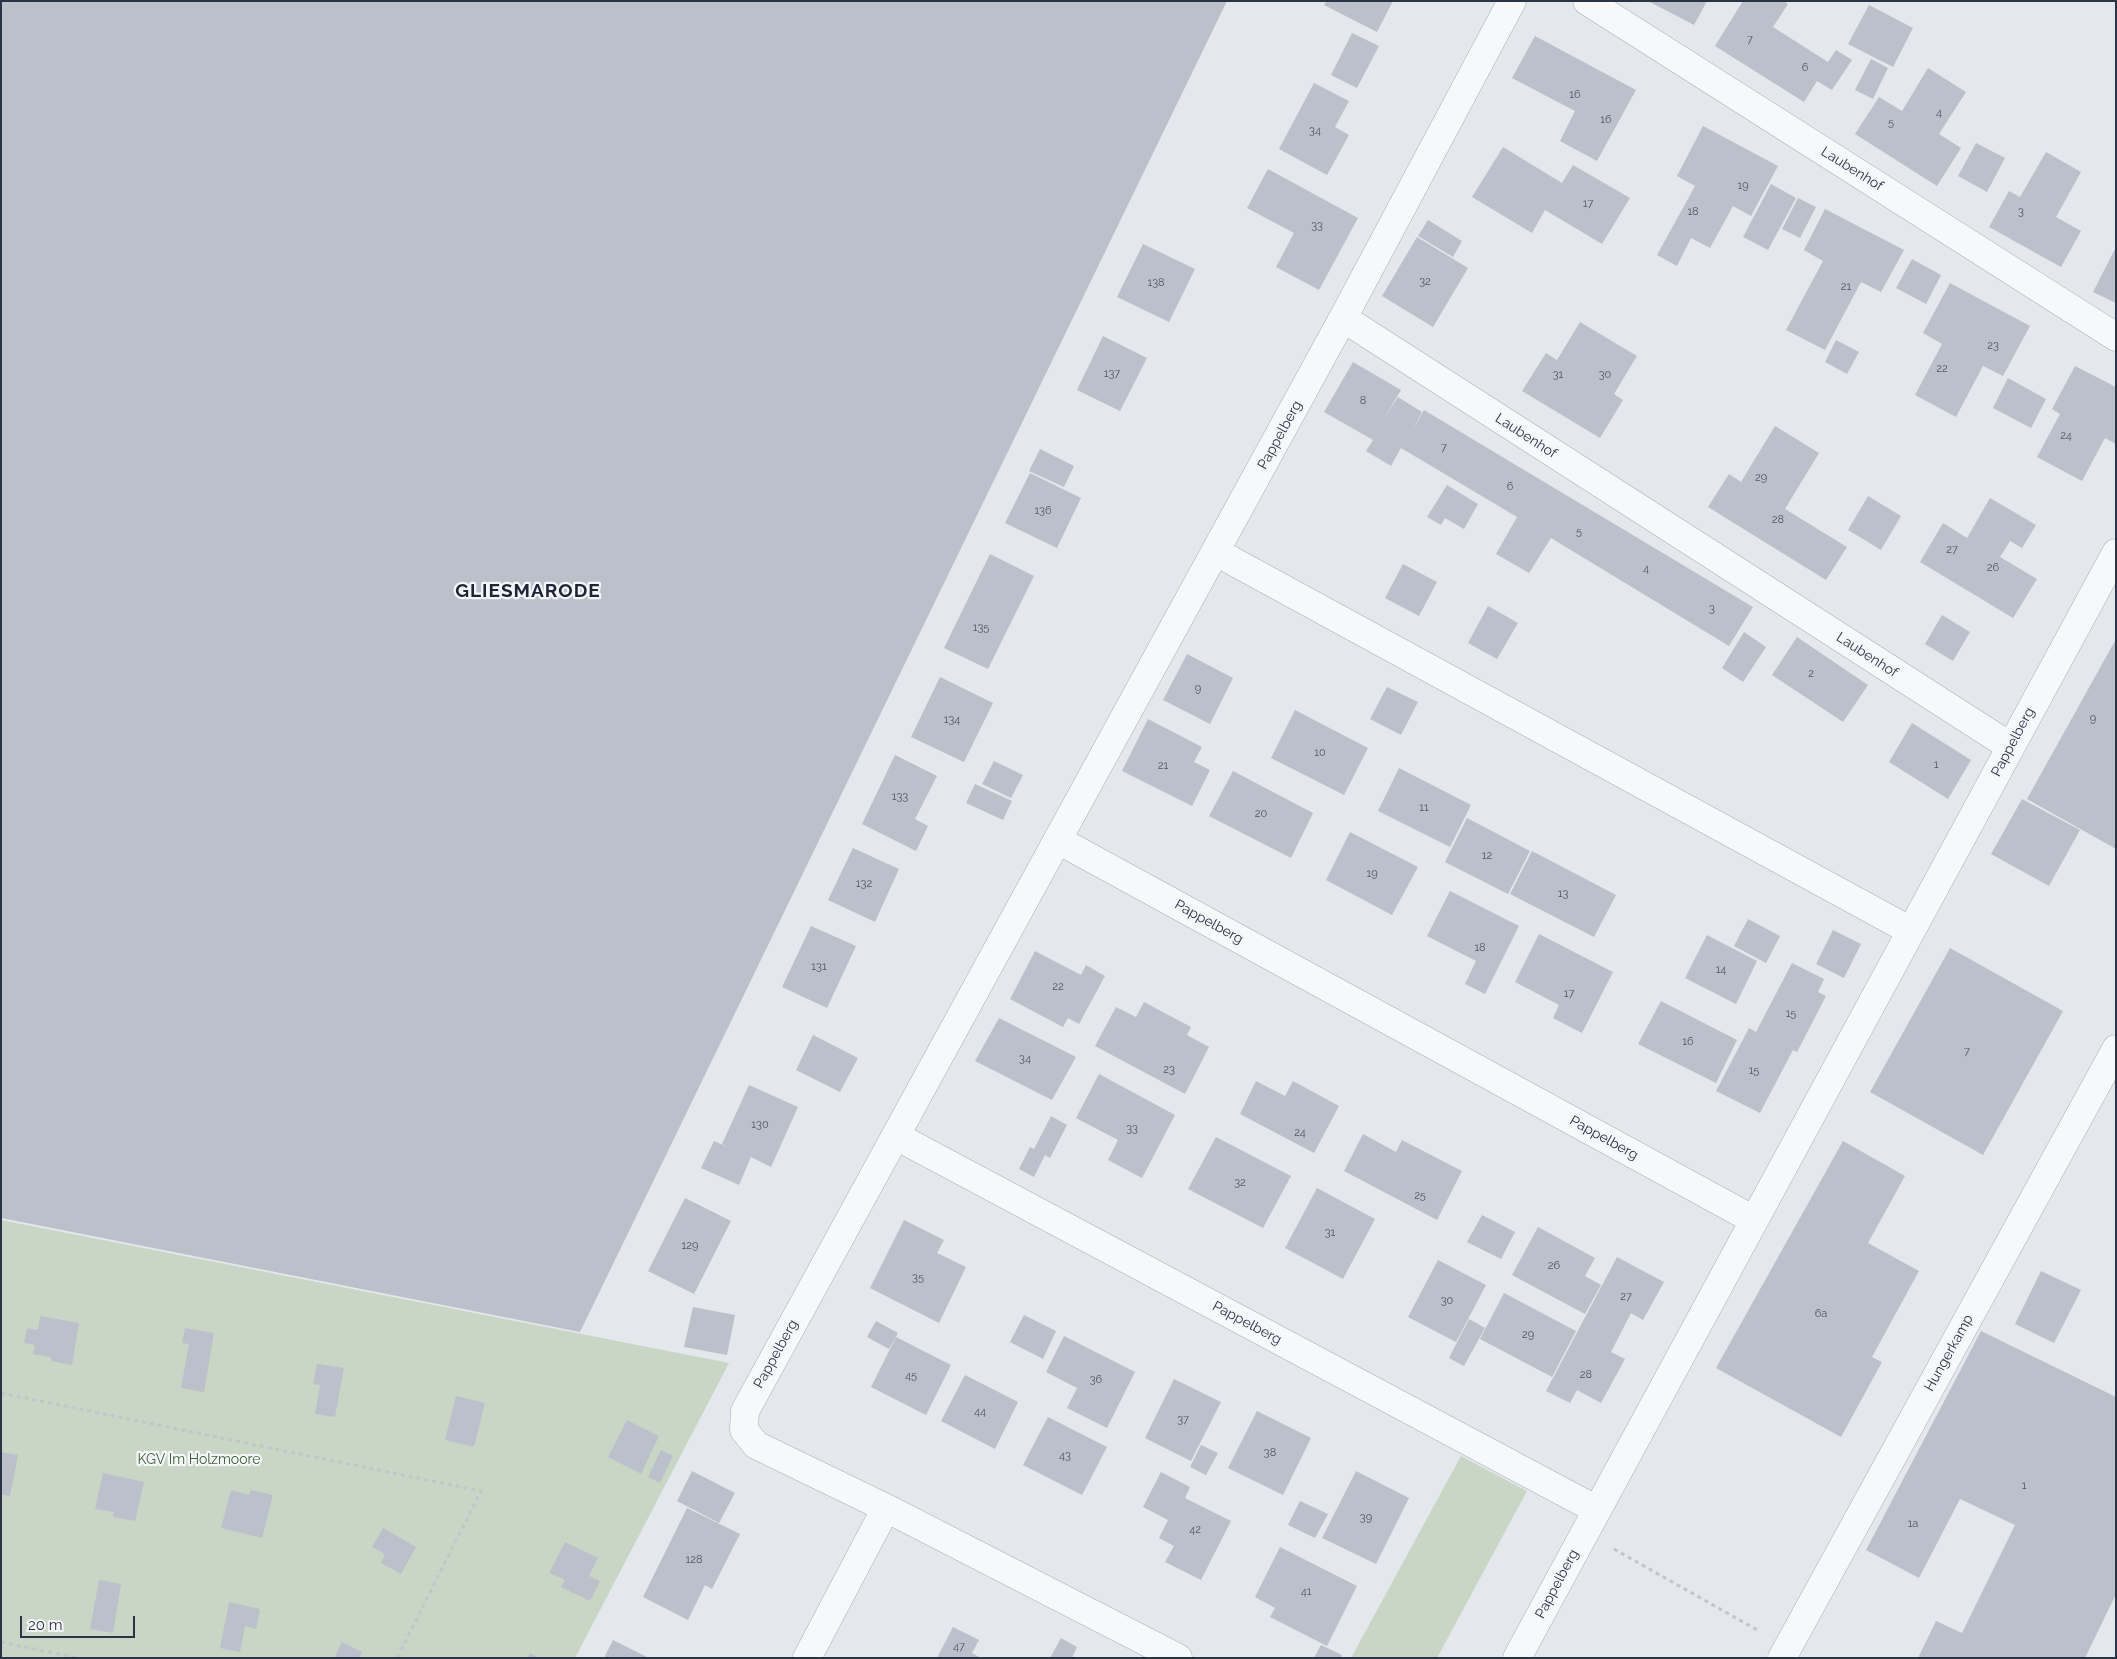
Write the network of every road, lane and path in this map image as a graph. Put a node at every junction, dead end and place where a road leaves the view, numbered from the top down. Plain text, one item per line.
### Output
1 (1512, 1) edge
2 (1588, 1) edge
3 (1343, 318) junction
4 (2116, 337) edge
5 (1216, 552) junction
6 (2116, 554) edge
7 (2011, 747) junction
8 (1058, 840) junction
9 (1911, 931) junction
10 (2116, 1048) edge
11 (896, 1136) junction
12 (1754, 1220) junction
13 (1, 1393) edge
14 (886, 1508) junction
15 (1591, 1521) junction
16 (1, 1642) edge
17 (1785, 1652) edge
18 (78, 1658) edge
19 (397, 1658) edge
20 (807, 1658) edge
21 (1178, 1658) edge
22 (1517, 1658) edge

1 - 3 street
2 - 4 street, Laubenhof
3 - 5 street, Pappelberg
3 - 7 street, Laubenhof
5 - 8 street, Pappelberg
5 - 9 street
6 - 7 street, Pappelberg
7 - 9 street, Pappelberg
8 - 11 street, Pappelberg
8 - 12 street, Pappelberg
9 - 12 street, Pappelberg
10 - 17 street, Hungerkamp
11 - 14 street, Pappelberg
11 - 15 street, Pappelberg
12 - 15 street, Pappelberg
13 - 19 path
14 - 20 street
14 - 21 street, Pappelberg
15 - 17 path
15 - 22 street, Pappelberg
16 - 18 path

